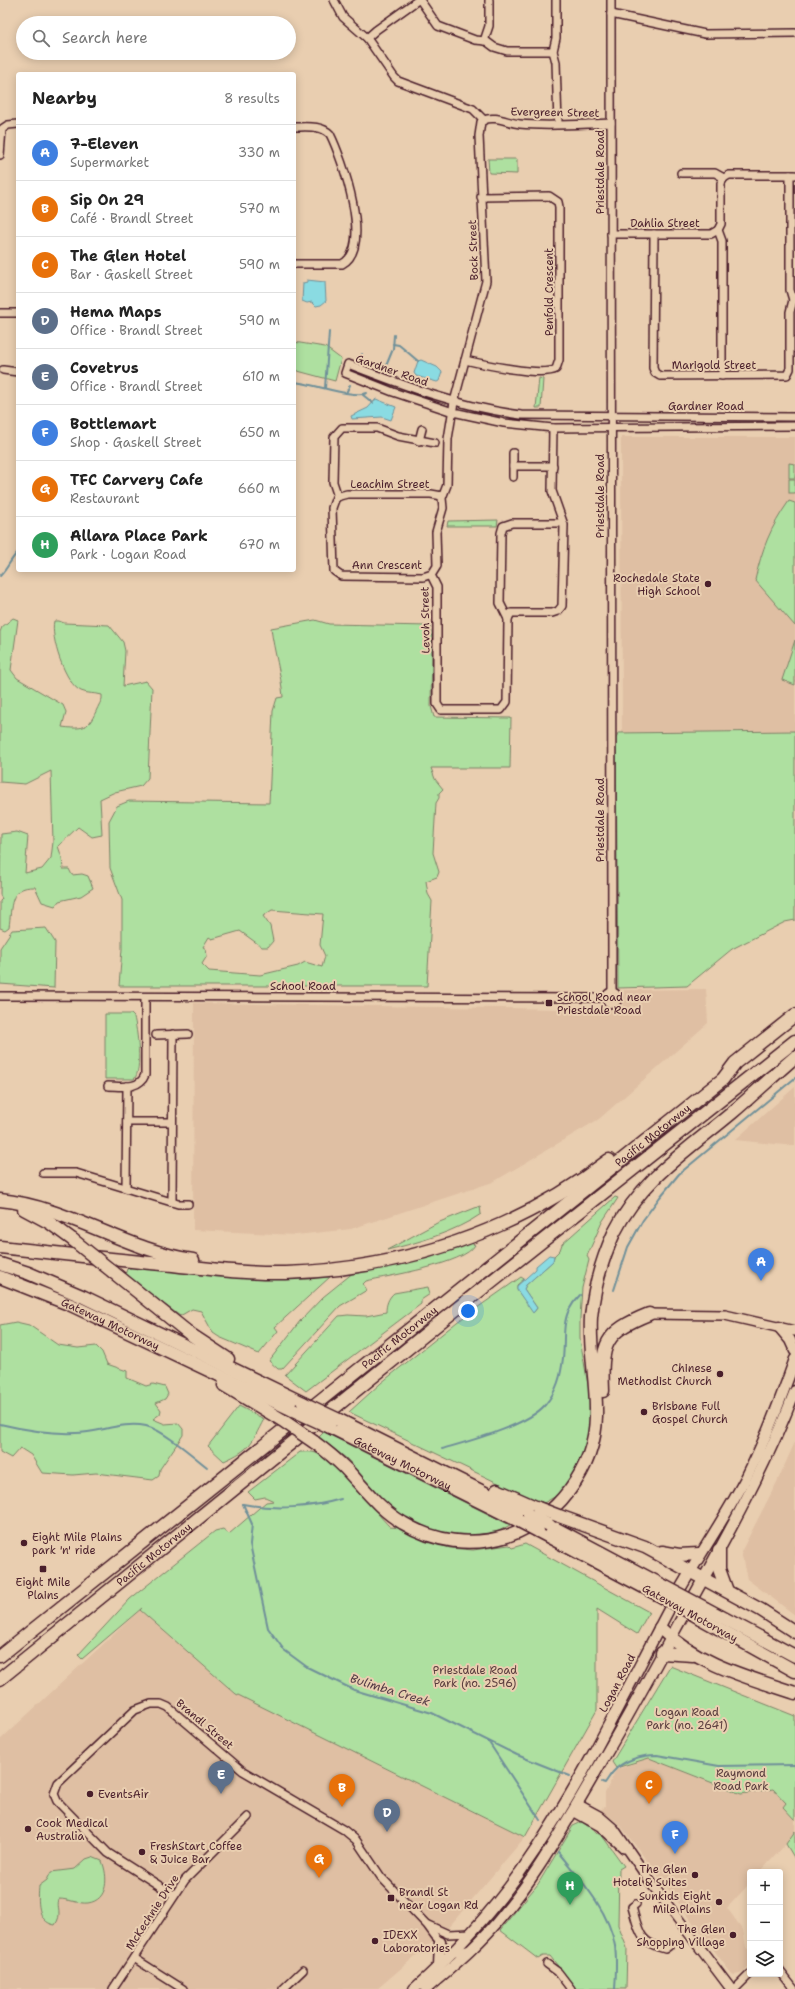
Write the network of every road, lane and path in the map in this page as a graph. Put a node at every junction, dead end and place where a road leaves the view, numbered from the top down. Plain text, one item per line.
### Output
1 (334, 0) edge
2 (419, 0) edge
3 (490, 0) edge
4 (556, 0) edge
5 (611, 0) edge
6 (611, 14) junction
7 (795, 33) edge
8 (367, 38) junction
9 (484, 41) junction
10 (553, 51) junction
11 (484, 120) junction
12 (611, 123) junction
13 (16, 124) edge
14 (558, 124) junction
15 (296, 127) edge
16 (0, 155) edge
17 (681, 173) dead end
18 (793, 175) edge
19 (724, 178) junction
20 (481, 196) junction
21 (718, 230) junction
22 (611, 234) junction
23 (654, 234) junction
24 (296, 264) edge
25 (794, 300) edge
26 (0, 313) edge
27 (16, 313) edge
28 (465, 360) junction
29 (1, 370) edge
30 (16, 372) edge
31 (722, 376) junction
32 (454, 402) junction
33 (453, 412) junction
34 (611, 416) junction
35 (795, 417) edge
36 (795, 426) edge
37 (611, 427) junction
38 (553, 428) junction
39 (422, 429) dead end
40 (419, 441) junction
41 (435, 443) dead end
42 (513, 453) dead end
43 (513, 466) junction
44 (552, 466) junction
45 (513, 477) dead end
46 (442, 496) junction
47 (338, 497) junction
48 (563, 523) junction
49 (431, 575) junction
50 (508, 619) junction
51 (612, 991) junction
52 (0, 996) edge
53 (145, 997) junction
54 (605, 998) junction
55 (795, 1015) edge
56 (156, 1034) dead end
57 (173, 1034) junction
58 (188, 1034) dead end
59 (795, 1041) edge
60 (795, 1057) edge
61 (735, 1064) junction
62 (108, 1086) dead end
63 (127, 1086) junction
64 (126, 1122) junction
65 (172, 1122) junction
66 (43, 1173) dead end
67 (126, 1188) junction
68 (3, 1200) edge
69 (172, 1202) junction
70 (188, 1204) dead end
71 (0, 1247) edge
72 (0, 1264) edge
73 (303, 1272) junction
74 (0, 1277) edge
75 (649, 1314) joint
76 (780, 1327) junction
77 (795, 1331) edge
78 (145, 1340) junction
79 (795, 1351) edge
80 (795, 1359) edge
81 (266, 1385) junction
82 (795, 1392) edge
83 (298, 1406) junction
84 (335, 1424) junction
85 (564, 1497) junction
86 (534, 1511) junction
87 (719, 1550) junction
88 (657, 1553) junction
89 (699, 1554) junction
90 (690, 1571) junction
91 (703, 1578) junction
92 (659, 1590) junction
93 (727, 1591) junction
94 (702, 1613) junction
95 (660, 1628) junction
96 (795, 1632) edge
97 (670, 1639) junction
98 (662, 1654) junction
99 (696, 1655) junction
100 (0, 1656) edge
101 (795, 1656) edge
102 (795, 1671) edge
103 (0, 1679) edge
104 (795, 1693) edge
105 (584, 1791) junction
106 (570, 1805) junction
107 (586, 1809) junction
108 (248, 1817) dead end
109 (626, 1850) junction
110 (174, 1895) junction
111 (636, 1904) dead end
112 (427, 1924) junction
113 (471, 1933) junction
114 (440, 1942) junction
115 (669, 1946) dead end
116 (471, 1949) junction
117 (452, 1952) junction
118 (134, 1958) junction
119 (547, 1964) dead end
120 (439, 1966) junction
121 (303, 1970) dead end
122 (783, 1975) edge
123 (747, 1977) edge
124 (113, 1989) edge
125 (183, 1989) edge
126 (283, 1989) edge
127 (414, 1989) edge
128 (426, 1989) edge
129 (571, 1989) edge
130 (731, 1989) edge
131 (735, 1989) edge
132 (794, 1989) edge

1 - 8 street
2 - 8 street
2 - 9 street
3 - 9 street
4 - 10 street
5 - 6 street, Priestdale Road
6 - 7 street
6 - 12 street, Priestdale Road
8 - 11 street
9 - 10 street
10 - 14 street
11 - 14 street, Evergreen Street
11 - 20 street, Bock Street
12 - 14 street, Evergreen Street
12 - 22 street, Priestdale Road
13 - 16 street
15 - 24 street
17 - 19 street
18 - 19 street
18 - 25 street
19 - 21 street
20 - 28 street, Bock Street
20 - 28 street, Penfold Crescent
21 - 23 street, Dahlia Street
21 - 31 street
22 - 23 street, Dahlia Street
22 - 34 street, Priestdale Road
23 - 31 street, Marigold Street
25 - 31 street, Marigold Street
26 - 27 street
28 - 32 street, Bock Street
29 - 30 street
32 - 33 street, Levoh Street
32 - 33 street, Gardner Road
32 - 34 street, Gardner Road
33 - 38 street, Gardner Road
33 - 46 street, Levoh Street
34 - 35 street, Gardner Road
34 - 37 street, Priestdale Road
36 - 37 street, Gardner Road
37 - 38 street, Gardner Road
37 - 51 street, Priestdale Road
38 - 44 street
39 - 40 street
40 - 41 street
40 - 47 street
42 - 43 street
43 - 44 street
43 - 45 street
44 - 48 street
46 - 47 street, Leachim Street
46 - 49 street, Levoh Street
47 - 49 street, Ann Crescent
48 - 50 street
48 - 50 street
49 - 50 street, Levoh Street
51 - 54 street
51 - 54 street, School Road
52 - 53 street, School Road
53 - 54 street, School Road
53 - 63 street
55 - 61 highway, Pacific Motorway
56 - 57 street
57 - 58 street
57 - 65 street
59 - 103 highway, Pacific Motorway
60 - 85 highway
61 - 73 highway
61 - 100 highway, Pacific Motorway
62 - 63 street
63 - 64 street
64 - 65 street
64 - 67 street
65 - 69 street
66 - 67 street
67 - 69 street
68 - 73 highway
68 - 81 highway, bridge
69 - 70 street
71 - 73 highway
72 - 81 highway, Gateway Motorway
74 - 78 highway, Gateway Motorway
75 - 76 street
75 - 85 highway
76 - 77 street
76 - 79 main road
78 - 83 highway, Gateway Motorway
78 - 85 highway, bridge
80 - 89 main road, Logan Road
81 - 83 highway, Gateway Motorway
82 - 87 main road, Logan Road
83 - 84 highway, Gateway Motorway, bridge
84 - 86 highway, Gateway Motorway
84 - 92 highway, Gateway Motorway, bridge
86 - 88 highway, bridge
86 - 92 highway, Gateway Motorway, bridge
87 - 91 main road, Logan Road
87 - 93 highway
88 - 89 highway
88 - 90 highway
89 - 90 main road, Logan Road
90 - 91 highway
90 - 95 main road, Logan Road
91 - 93 highway
91 - 97 main road, Logan Road
92 - 94 highway, Gateway Motorway, bridge
93 - 96 highway
94 - 101 highway, Gateway Motorway
94 - 102 highway, Gateway Motorway
95 - 97 highway
95 - 106 main road, Logan Road
97 - 98 main road, Logan Road
97 - 99 highway
98 - 99 highway
98 - 105 main road, Logan Road
99 - 104 highway
105 - 106 main road, Logan Road
105 - 107 street
106 - 107 street
106 - 109 street
106 - 113 main road, Logan Road
106 - 116 main road, Logan Road
107 - 109 street
108 - 110 street, McKechnie Drive
109 - 130 street
110 - 112 street, Brandl Street
110 - 118 street, McKechnie Drive
111 - 115 street
112 - 113 street, Brandl Street
112 - 114 street, Brandl Street
113 - 117 main road, Logan Road
114 - 117 street, Brandl Street
114 - 120 main road
116 - 117 street
116 - 128 main road, Logan Road
117 - 120 main road, Logan Road
118 - 124 street, McKechnie Drive
118 - 125 street
119 - 129 street
120 - 127 main road, Logan Road
121 - 126 street
122 - 132 street
123 - 131 street

